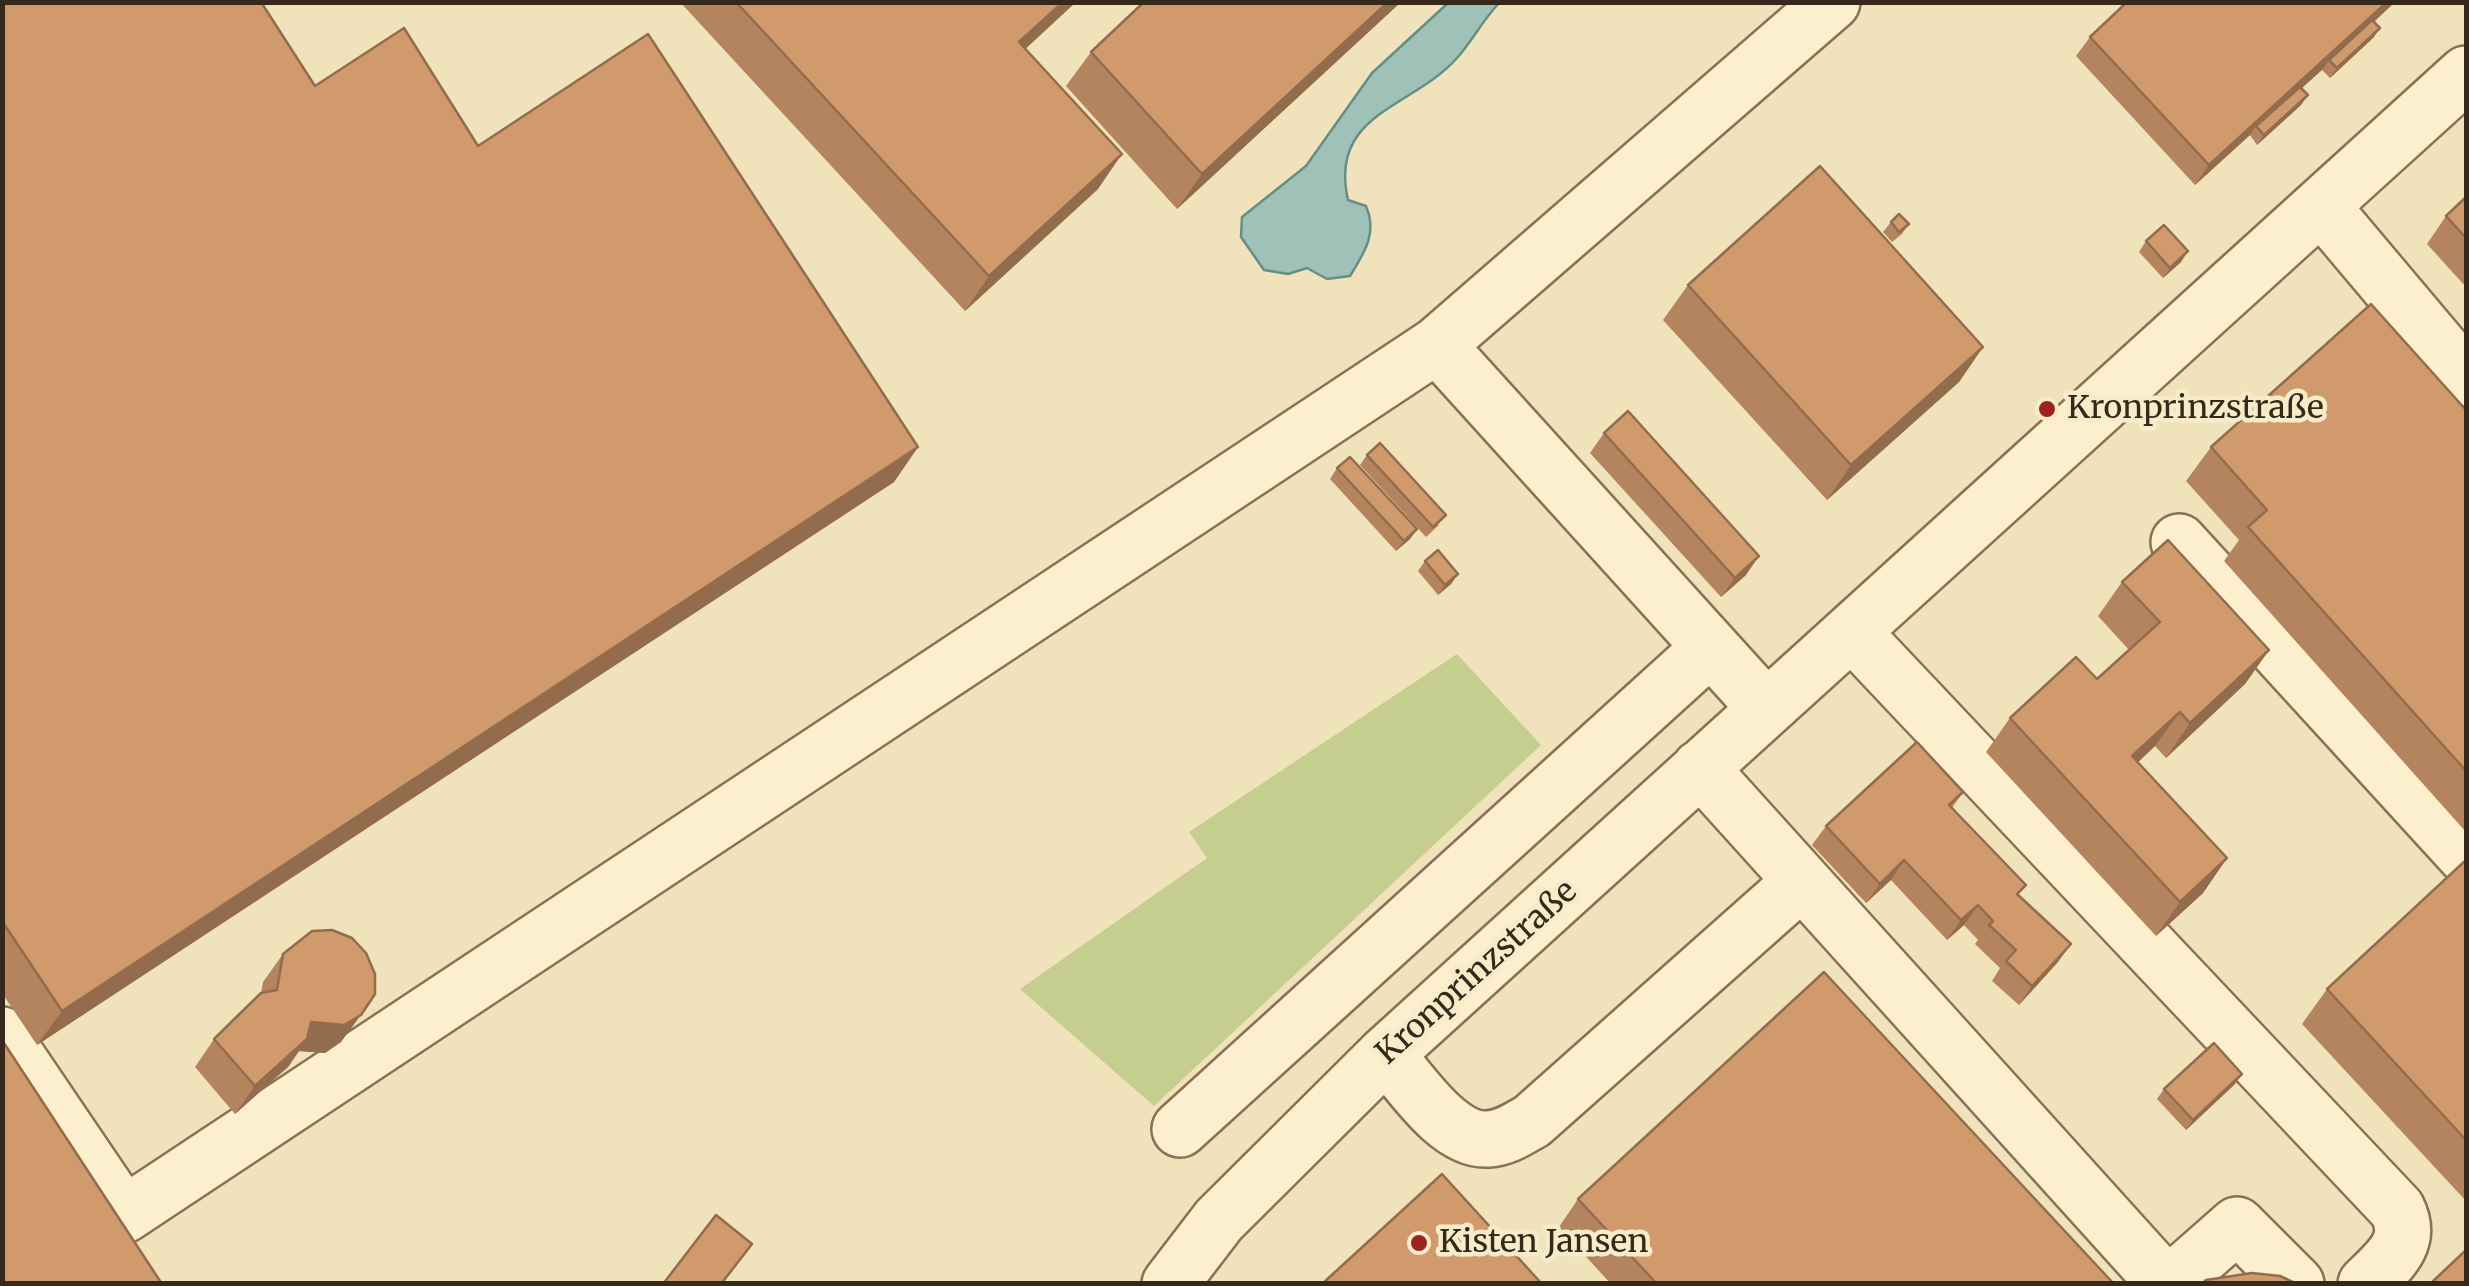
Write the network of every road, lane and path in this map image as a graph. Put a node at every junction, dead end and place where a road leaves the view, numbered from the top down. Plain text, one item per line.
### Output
1 (1832, 2) edge
2 (2466, 74) edge
3 (2322, 207) junction
4 (1437, 345) junction
5 (2466, 378) edge
6 (2179, 542) dead end
7 (1852, 632) junction
8 (1710, 648) junction
9 (1765, 707) junction
10 (1700, 768) junction
11 (2466, 856) edge
12 (1801, 882) junction
13 (2, 1035) edge
14 (1386, 1054) junction
15 (1180, 1128) dead end
16 (1170, 1284) edge
17 (2168, 1284) edge
18 (2296, 1284) edge
19 (2366, 1284) edge

1 - 4 street
2 - 3 street, Kronprinzstraße
3 - 5 street
3 - 7 street, Kronprinzstraße
4 - 8 street
4 - 13 street
6 - 11 street
7 - 9 street, Kronprinzstraße
7 - 19 street
8 - 9 street
8 - 15 street
9 - 10 street, Kronprinzstraße
10 - 12 street
10 - 14 street, Kronprinzstraße
12 - 14 street
12 - 17 street
14 - 16 street, Kronprinzstraße
17 - 18 street

